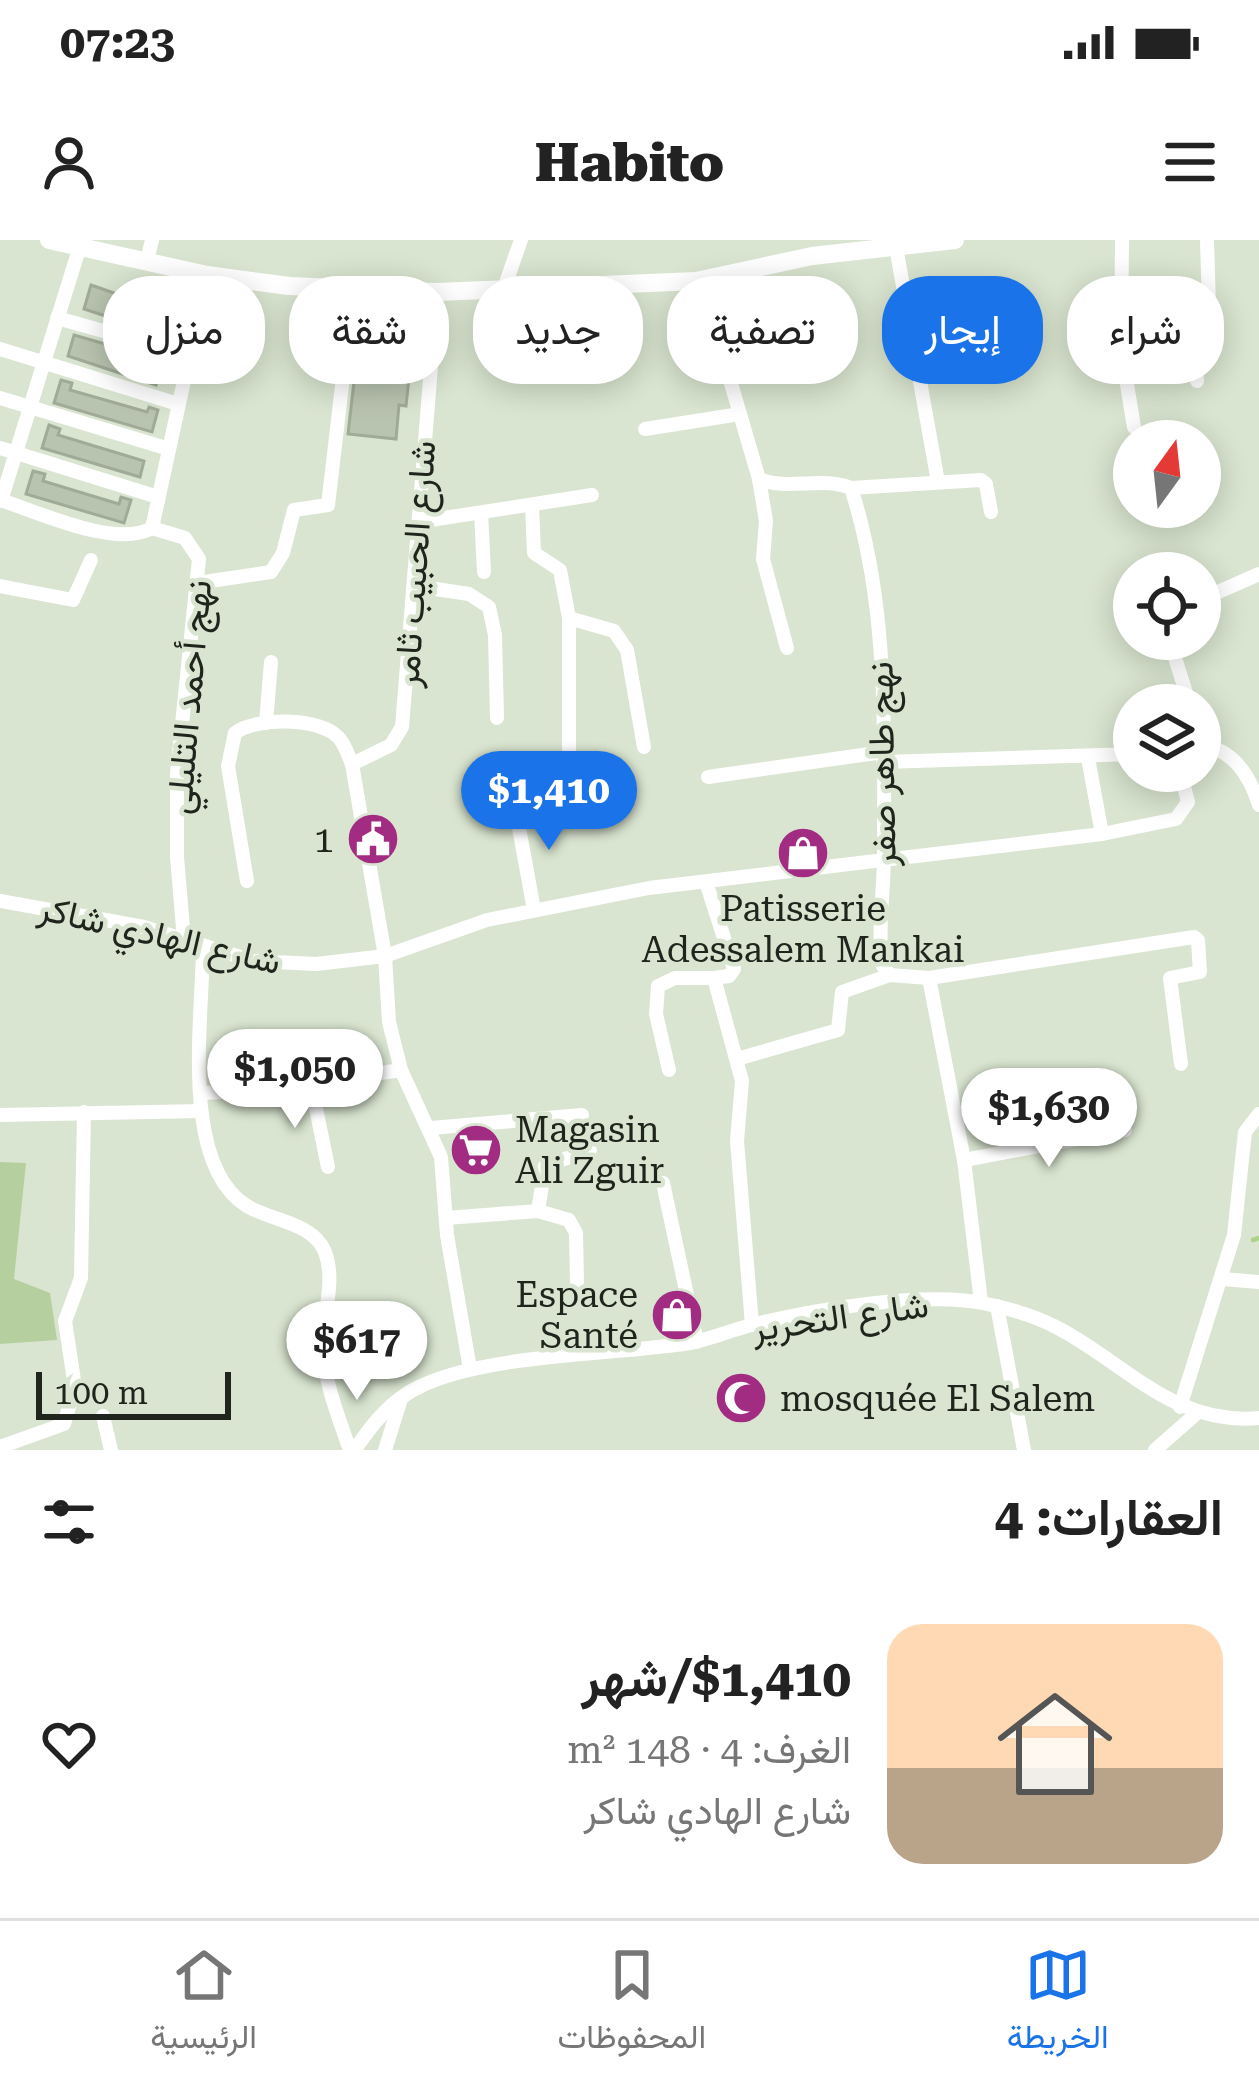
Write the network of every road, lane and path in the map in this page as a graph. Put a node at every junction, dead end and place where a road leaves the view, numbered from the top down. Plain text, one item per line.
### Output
1 (49, 240) edge
2 (521, 240) edge
3 (955, 240) edge
4 (1123, 240) edge
5 (1207, 240) edge
6 (80, 246) junction
7 (896, 247) junction
8 (149, 250) edge
9 (207, 275) joint
10 (508, 276) edge
11 (718, 276) edge
12 (1208, 276) edge
13 (289, 285) edge
14 (57, 318) junction
15 (103, 331) edge
16 (0, 349) edge
17 (44, 362) junction
18 (182, 384) edge
19 (342, 384) edge
20 (429, 384) edge
21 (730, 384) edge
22 (0, 398) edge
23 (178, 404) junction
24 (30, 407) junction
25 (740, 414) junction
26 (1133, 420) edge
27 (645, 429) dead end
28 (169, 449) junction
29 (8, 451) edge
30 (759, 478) junction
31 (938, 482) junction
32 (851, 488) junction
33 (592, 495) dead end
34 (158, 497) junction
35 (0, 500) edge
36 (532, 506) junction
37 (991, 512) dead end
38 (481, 513) junction
39 (418, 522) junction
40 (152, 528) junction
41 (91, 560) dead end
42 (484, 572) dead end
43 (1259, 574) edge
44 (197, 583) junction
45 (0, 586) edge
46 (415, 586) junction
47 (1221, 591) edge
48 (569, 618) junction
49 (787, 648) dead end
50 (271, 662) dead end
51 (496, 718) dead end
52 (266, 723) junction
53 (644, 747) dead end
54 (1221, 748) edge
55 (569, 750) dead end
56 (1113, 756) edge
57 (883, 757) junction
58 (1088, 758) junction
59 (352, 764) junction
60 (708, 777) dead end
61 (1185, 792) edge
62 (1258, 796) edge
63 (515, 806) dead end
64 (1102, 834) junction
65 (884, 860) junction
66 (248, 881) dead end
67 (706, 882) junction
68 (0, 901) edge
69 (535, 910) junction
70 (184, 940) junction
71 (203, 945) junction
72 (386, 956) junction
73 (890, 975) junction
74 (929, 977) junction
75 (714, 978) junction
76 (736, 1059) junction
77 (1180, 1064) dead end
78 (401, 1070) junction
79 (669, 1070) dead end
80 (310, 1084) junction
81 (202, 1093) junction
82 (202, 1111) junction
83 (84, 1112) junction
84 (582, 1114) dead end
85 (1259, 1114) edge
86 (0, 1115) edge
87 (431, 1128) junction
88 (1125, 1130) dead end
89 (590, 1150) dead end
90 (964, 1160) junction
91 (328, 1167) dead end
92 (663, 1183) dead end
93 (538, 1211) junction
94 (446, 1218) junction
95 (1222, 1279) junction
96 (1259, 1282) edge
97 (577, 1284) dead end
98 (989, 1304) junction
99 (752, 1325) junction
100 (697, 1342) junction
101 (470, 1369) junction
102 (401, 1399) junction
103 (1180, 1407) junction
104 (1197, 1413) junction
105 (103, 1416) dead end
106 (1259, 1418) edge
107 (0, 1448) edge
108 (111, 1450) edge
109 (358, 1450) edge
110 (385, 1450) edge
111 (1024, 1450) edge
112 (1155, 1450) edge

1 - 6 main road
2 - 10 street
3 - 7 main road
4 - 26 street
5 - 12 street
6 - 8 main road
6 - 14 street
7 - 11 main road
7 - 31 street
8 - 9 main road
9 - 13 main road
14 - 15 street
14 - 17 street
16 - 17 street
17 - 23 street
17 - 24 street
18 - 23 street
19 - 44 street
20 - 39 street, شارع الحبيب ثامر
21 - 25 street
22 - 24 street
23 - 28 street
24 - 28 street
24 - 29 street
25 - 27 street
25 - 30 street
28 - 34 street
29 - 34 street
29 - 35 street
30 - 32 street
30 - 49 street
31 - 32 street
31 - 37 street
32 - 57 street, نهج طاهر صفر
33 - 36 street
34 - 40 street
35 - 40 street
36 - 38 street
36 - 48 street
38 - 39 street
38 - 42 street
39 - 46 street, شارع الحبيب ثامر
40 - 44 street, نهج أحمد التليلي
41 - 45 street
43 - 47 street
44 - 70 street, نهج أحمد التليلي
46 - 51 street
46 - 59 street, شارع الحبيب ثامر
48 - 53 street
48 - 55 street
50 - 52 street
52 - 59 street
52 - 66 street
54 - 62 street
56 - 58 street
57 - 58 street
57 - 60 street
57 - 65 street, نهج طاهر صفر
58 - 64 street
59 - 72 street
61 - 64 street, شارع الهادي شاكر
63 - 69 street
64 - 65 street, شارع الهادي شاكر
65 - 67 street, شارع الهادي شاكر
65 - 73 street, نهج طاهر صفر
67 - 69 street, شارع الهادي شاكر
67 - 75 street
68 - 70 street, شارع الهادي شاكر
69 - 72 street, شارع الهادي شاكر
70 - 71 street, شارع الهادي شاكر
71 - 72 street, شارع الهادي شاكر
71 - 81 street
72 - 78 street
73 - 74 street
73 - 76 street
74 - 77 street
74 - 90 street
75 - 76 street
75 - 79 street
76 - 99 street
78 - 80 street
78 - 87 street
80 - 81 street
80 - 91 street
81 - 82 street
82 - 83 street
82 - 109 street
83 - 86 street
83 - 107 street
84 - 87 street
85 - 95 street
87 - 94 street
88 - 90 street
89 - 93 street
90 - 98 street
92 - 100 street
93 - 94 street
93 - 97 street
94 - 101 street
95 - 96 street
95 - 103 street
98 - 99 street, شارع التحرير
98 - 103 street, شارع التحرير
98 - 111 street
99 - 100 street, شارع التحرير
100 - 101 street, شارع التحرير
101 - 102 street, شارع التحرير
102 - 109 street, شارع التحرير
102 - 110 street
103 - 104 street, شارع التحرير
104 - 106 street, شارع التحرير
104 - 112 street
105 - 108 street

